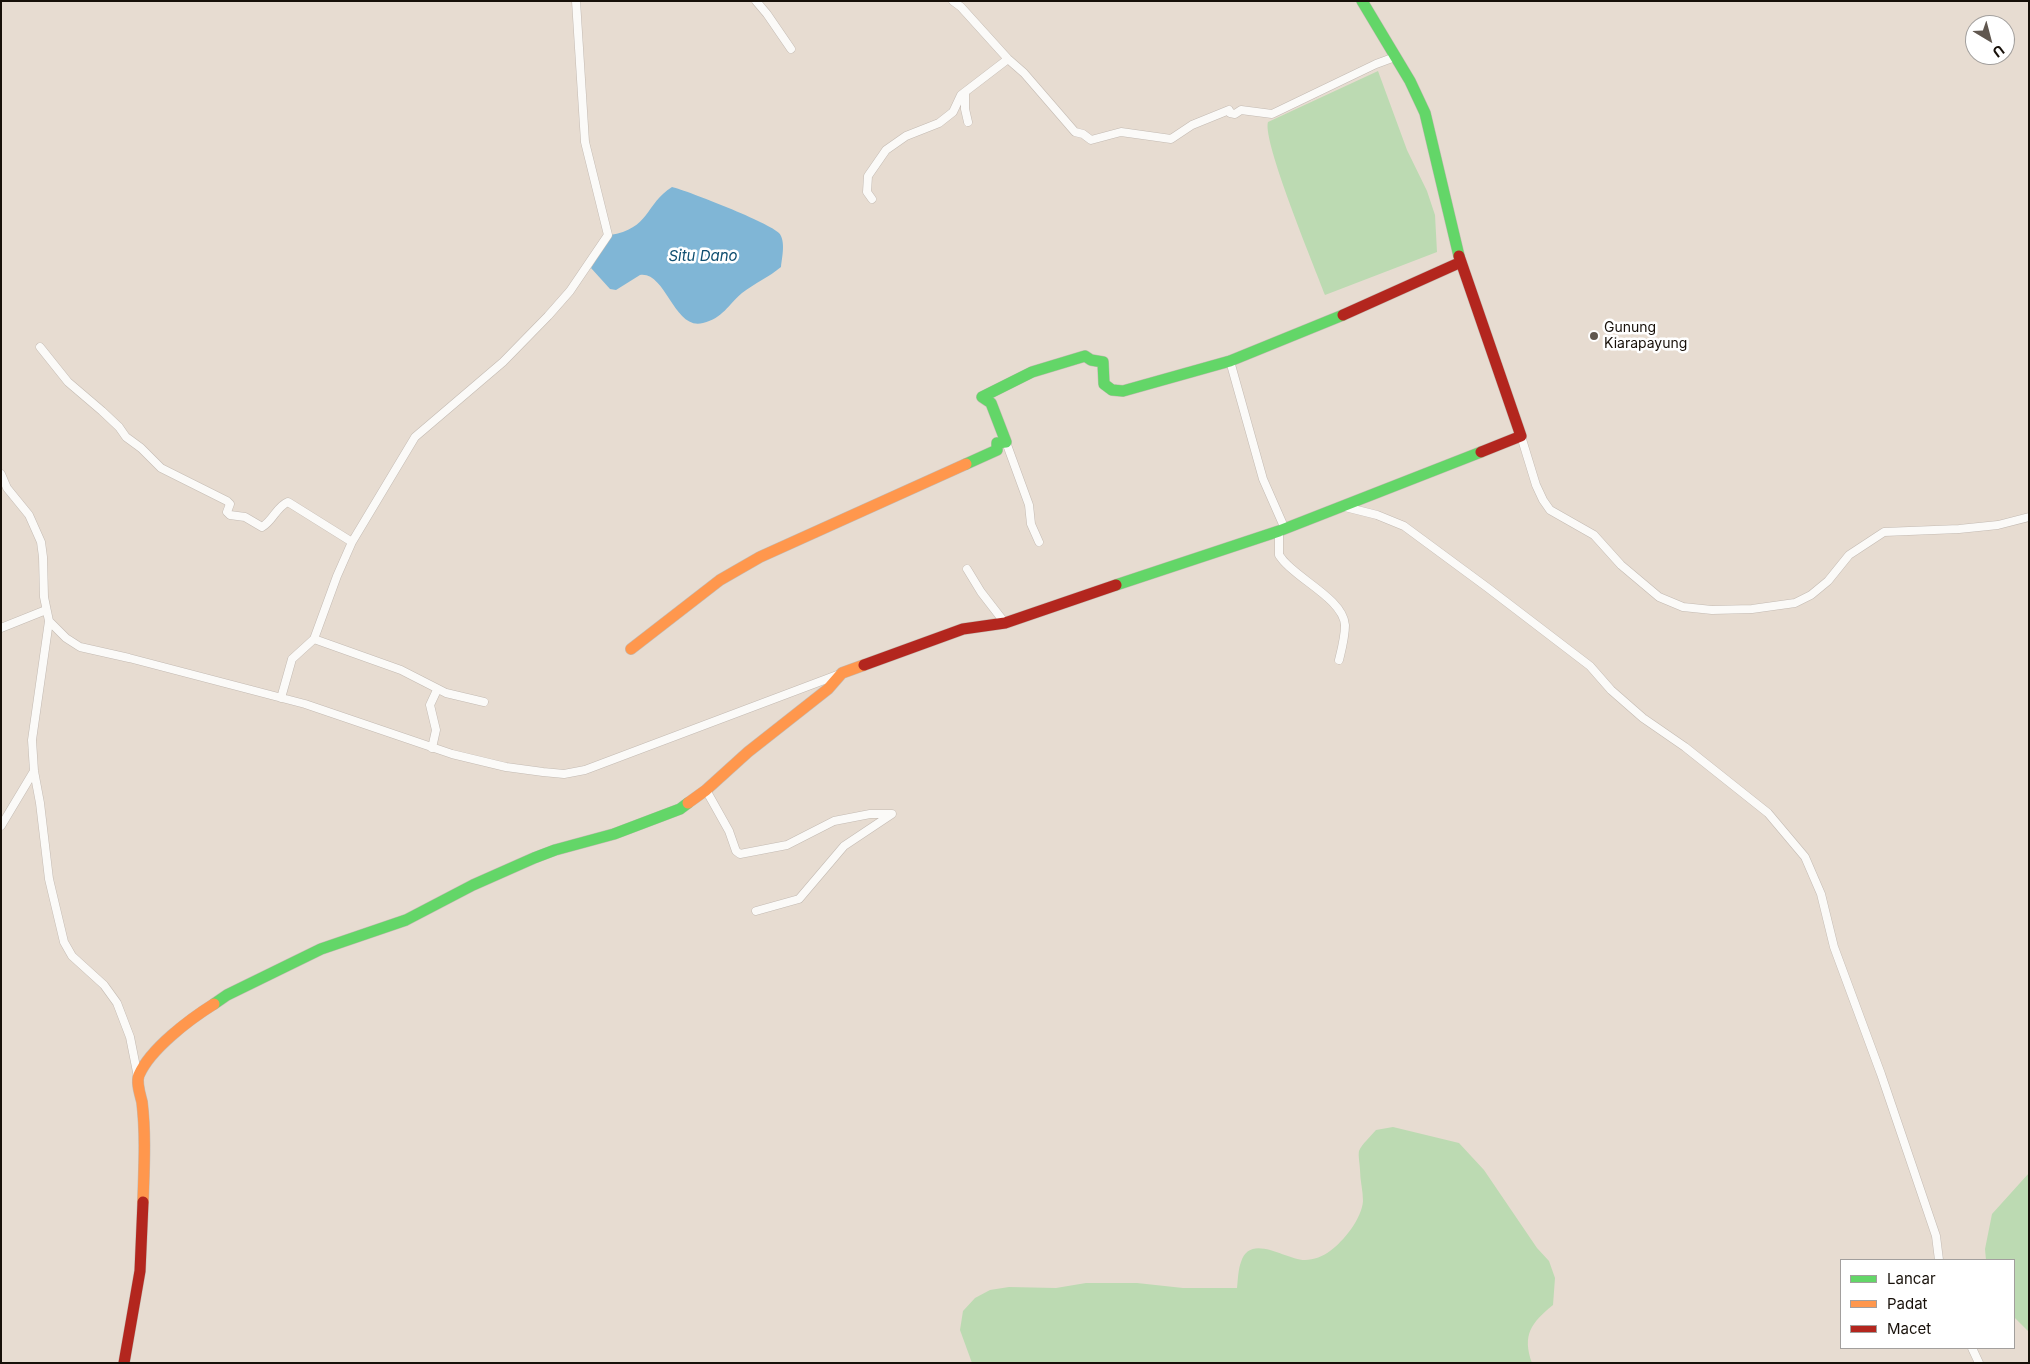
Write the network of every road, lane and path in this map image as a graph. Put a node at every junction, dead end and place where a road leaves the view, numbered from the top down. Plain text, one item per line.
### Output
1 (576, 1) edge
2 (756, 1) edge
3 (953, 1) edge
4 (968, 1) edge
5 (1362, 1) edge
6 (961, 7) junction
7 (792, 49) dead end
8 (1395, 57) junction
9 (1008, 59) junction
10 (965, 92) junction
11 (968, 122) dead end
12 (872, 198) dead end
13 (1461, 262) junction
14 (40, 347) dead end
15 (1230, 362) junction
16 (1520, 436) junction
17 (1006, 442) junction
18 (1, 474) edge
19 (1341, 506) junction
20 (2029, 517) edge
21 (1282, 530) junction
22 (352, 542) junction
23 (1039, 542) dead end
24 (967, 569) dead end
25 (46, 610) junction
26 (49, 621) junction
27 (1005, 623) junction
28 (1, 628) edge
29 (314, 639) junction
30 (631, 649) dead end
31 (1339, 660) dead end
32 (842, 673) junction
33 (437, 690) junction
34 (281, 698) junction
35 (484, 702) dead end
36 (432, 748) junction
37 (34, 771) junction
38 (706, 790) junction
39 (1, 826) edge
40 (756, 911) dead end
41 (138, 1078) junction
42 (1940, 1259) edge
43 (1972, 1349) edge
44 (124, 1363) edge
45 (1979, 1363) edge

1 - 22 street
2 - 7 street
3 - 6 street
4 - 6 street
5 - 8 street
6 - 9 street
8 - 9 street
8 - 13 street
9 - 10 street
10 - 11 street
10 - 12 street
13 - 15 street
13 - 16 street
14 - 22 street
15 - 17 street
15 - 21 street
16 - 19 street
16 - 20 street
17 - 23 street
17 - 30 street
18 - 25 street
19 - 21 street
19 - 42 street
21 - 27 street
21 - 31 street
22 - 29 street
24 - 27 street
25 - 26 street
25 - 28 street
26 - 34 street
26 - 37 street
27 - 32 street
29 - 33 street
29 - 34 street
32 - 36 street
32 - 38 street
33 - 35 street
33 - 36 street
34 - 36 street
37 - 39 street
37 - 41 street
38 - 40 street
38 - 41 street
41 - 44 street
43 - 45 street

